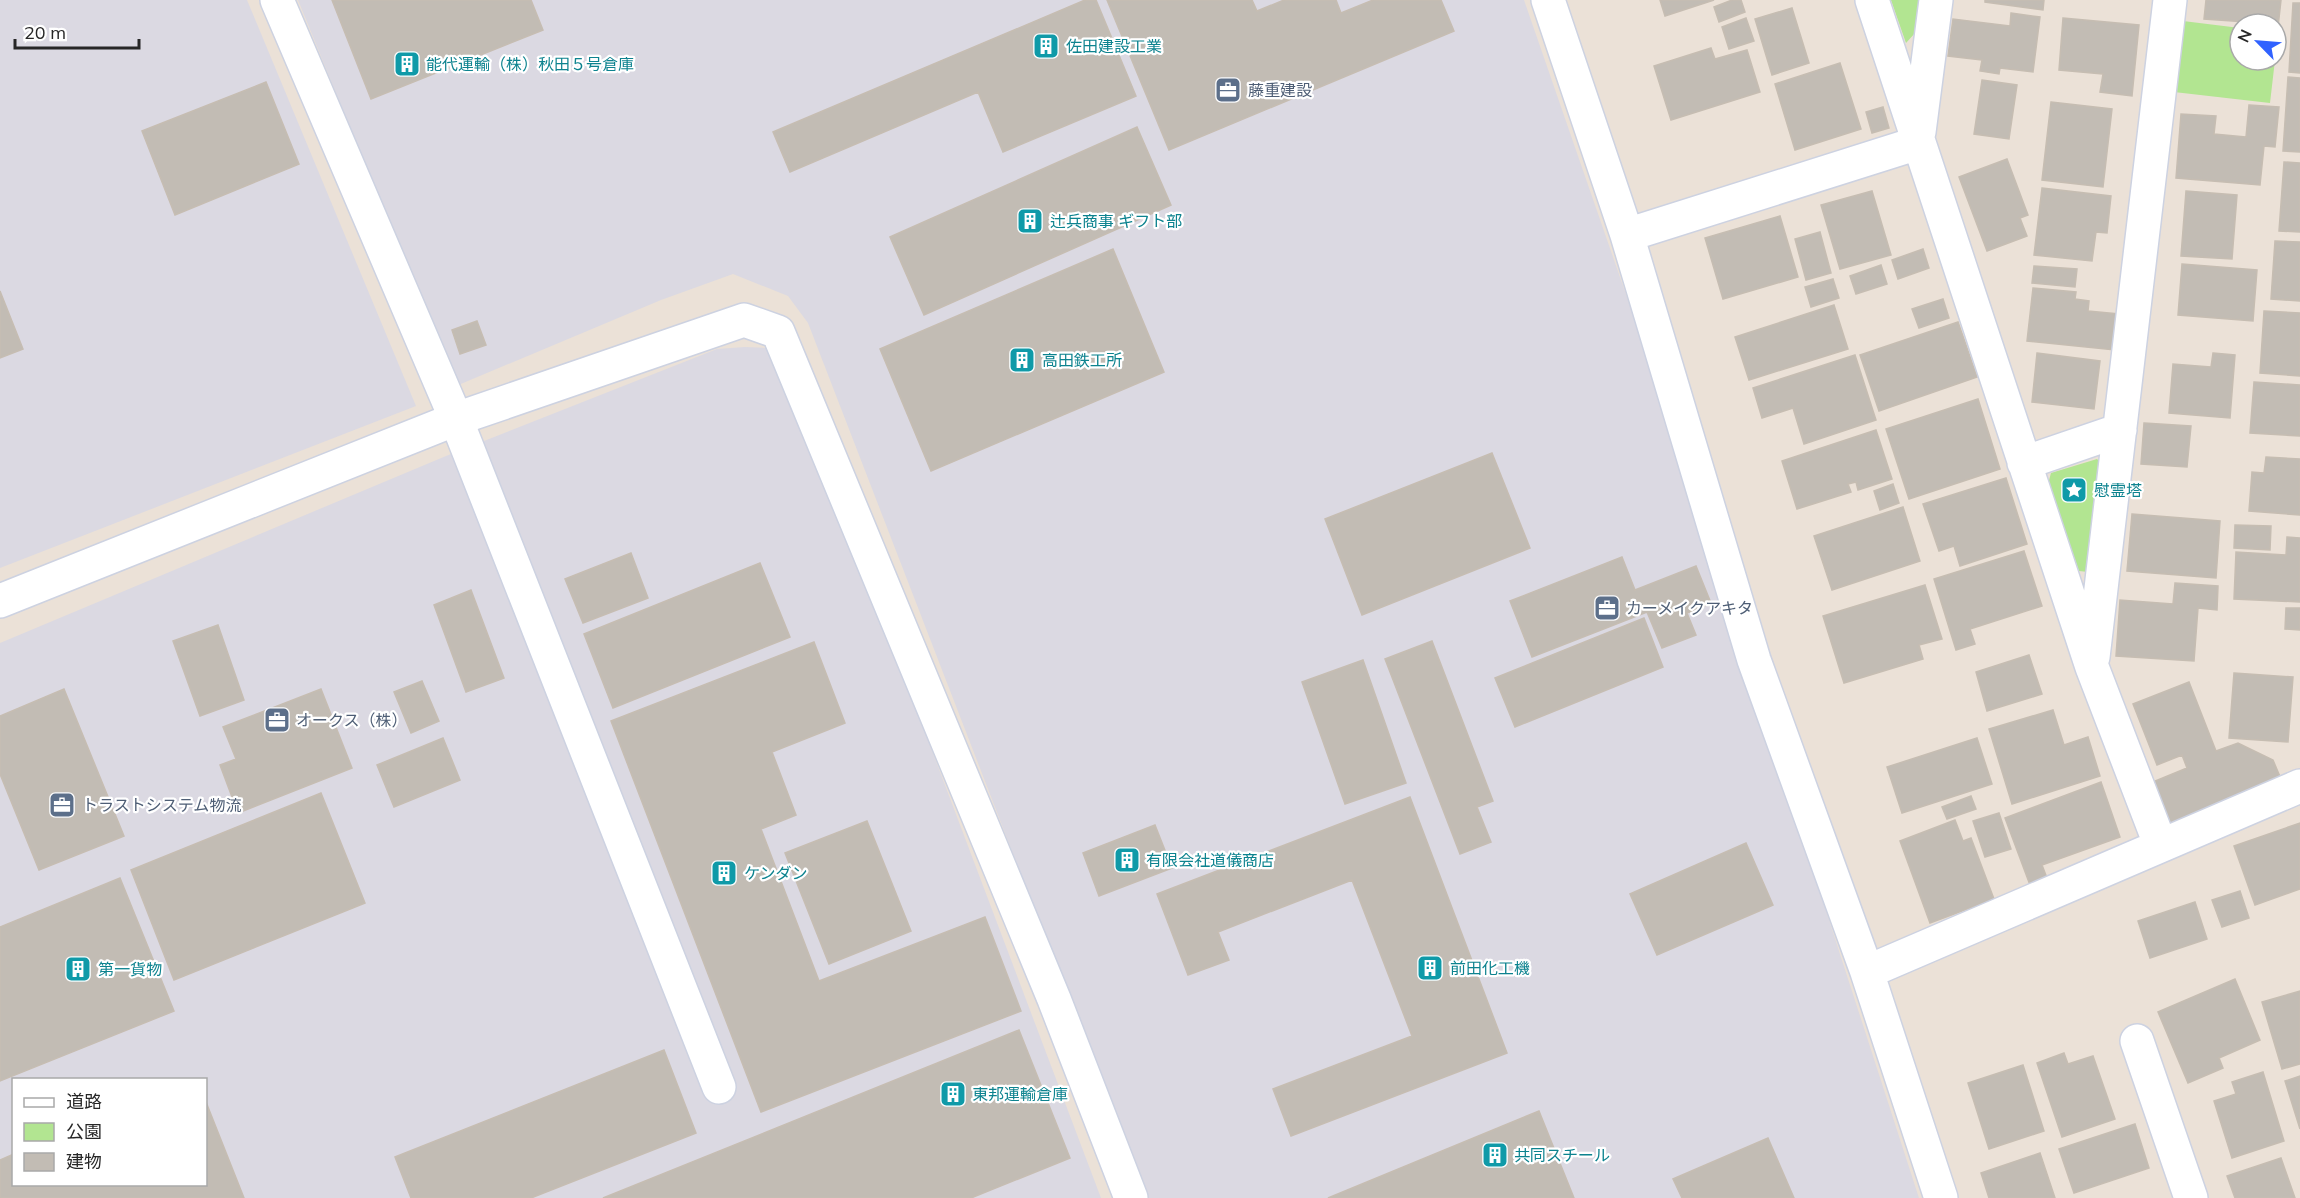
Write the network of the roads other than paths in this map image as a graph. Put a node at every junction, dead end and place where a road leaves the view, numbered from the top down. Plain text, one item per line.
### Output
1 (277, 0) edge
2 (1548, 0) edge
3 (1872, 0) edge
4 (1936, 0) edge
5 (2170, 0) edge
6 (1918, 143) junction
7 (1627, 235) junction
8 (456, 419) junction
9 (2120, 430) junction
10 (2024, 463) junction
11 (0, 601) edge
12 (2092, 668) junction
13 (2300, 786) edge
14 (2160, 844) junction
15 (1867, 972) junction
16 (2137, 1041) dead end
17 (719, 1088) dead end
18 (1131, 1198) edge
19 (1941, 1198) edge
20 (2191, 1198) edge

1 - 8 street
2 - 7 street
3 - 6 street
4 - 6 street
5 - 9 street
6 - 7 street
6 - 10 street
7 - 15 street
8 - 11 street
8 - 17 street
8 - 18 street
9 - 10 street
9 - 12 street
10 - 12 street
12 - 14 street
13 - 14 street
14 - 15 street
15 - 19 street
16 - 20 street

